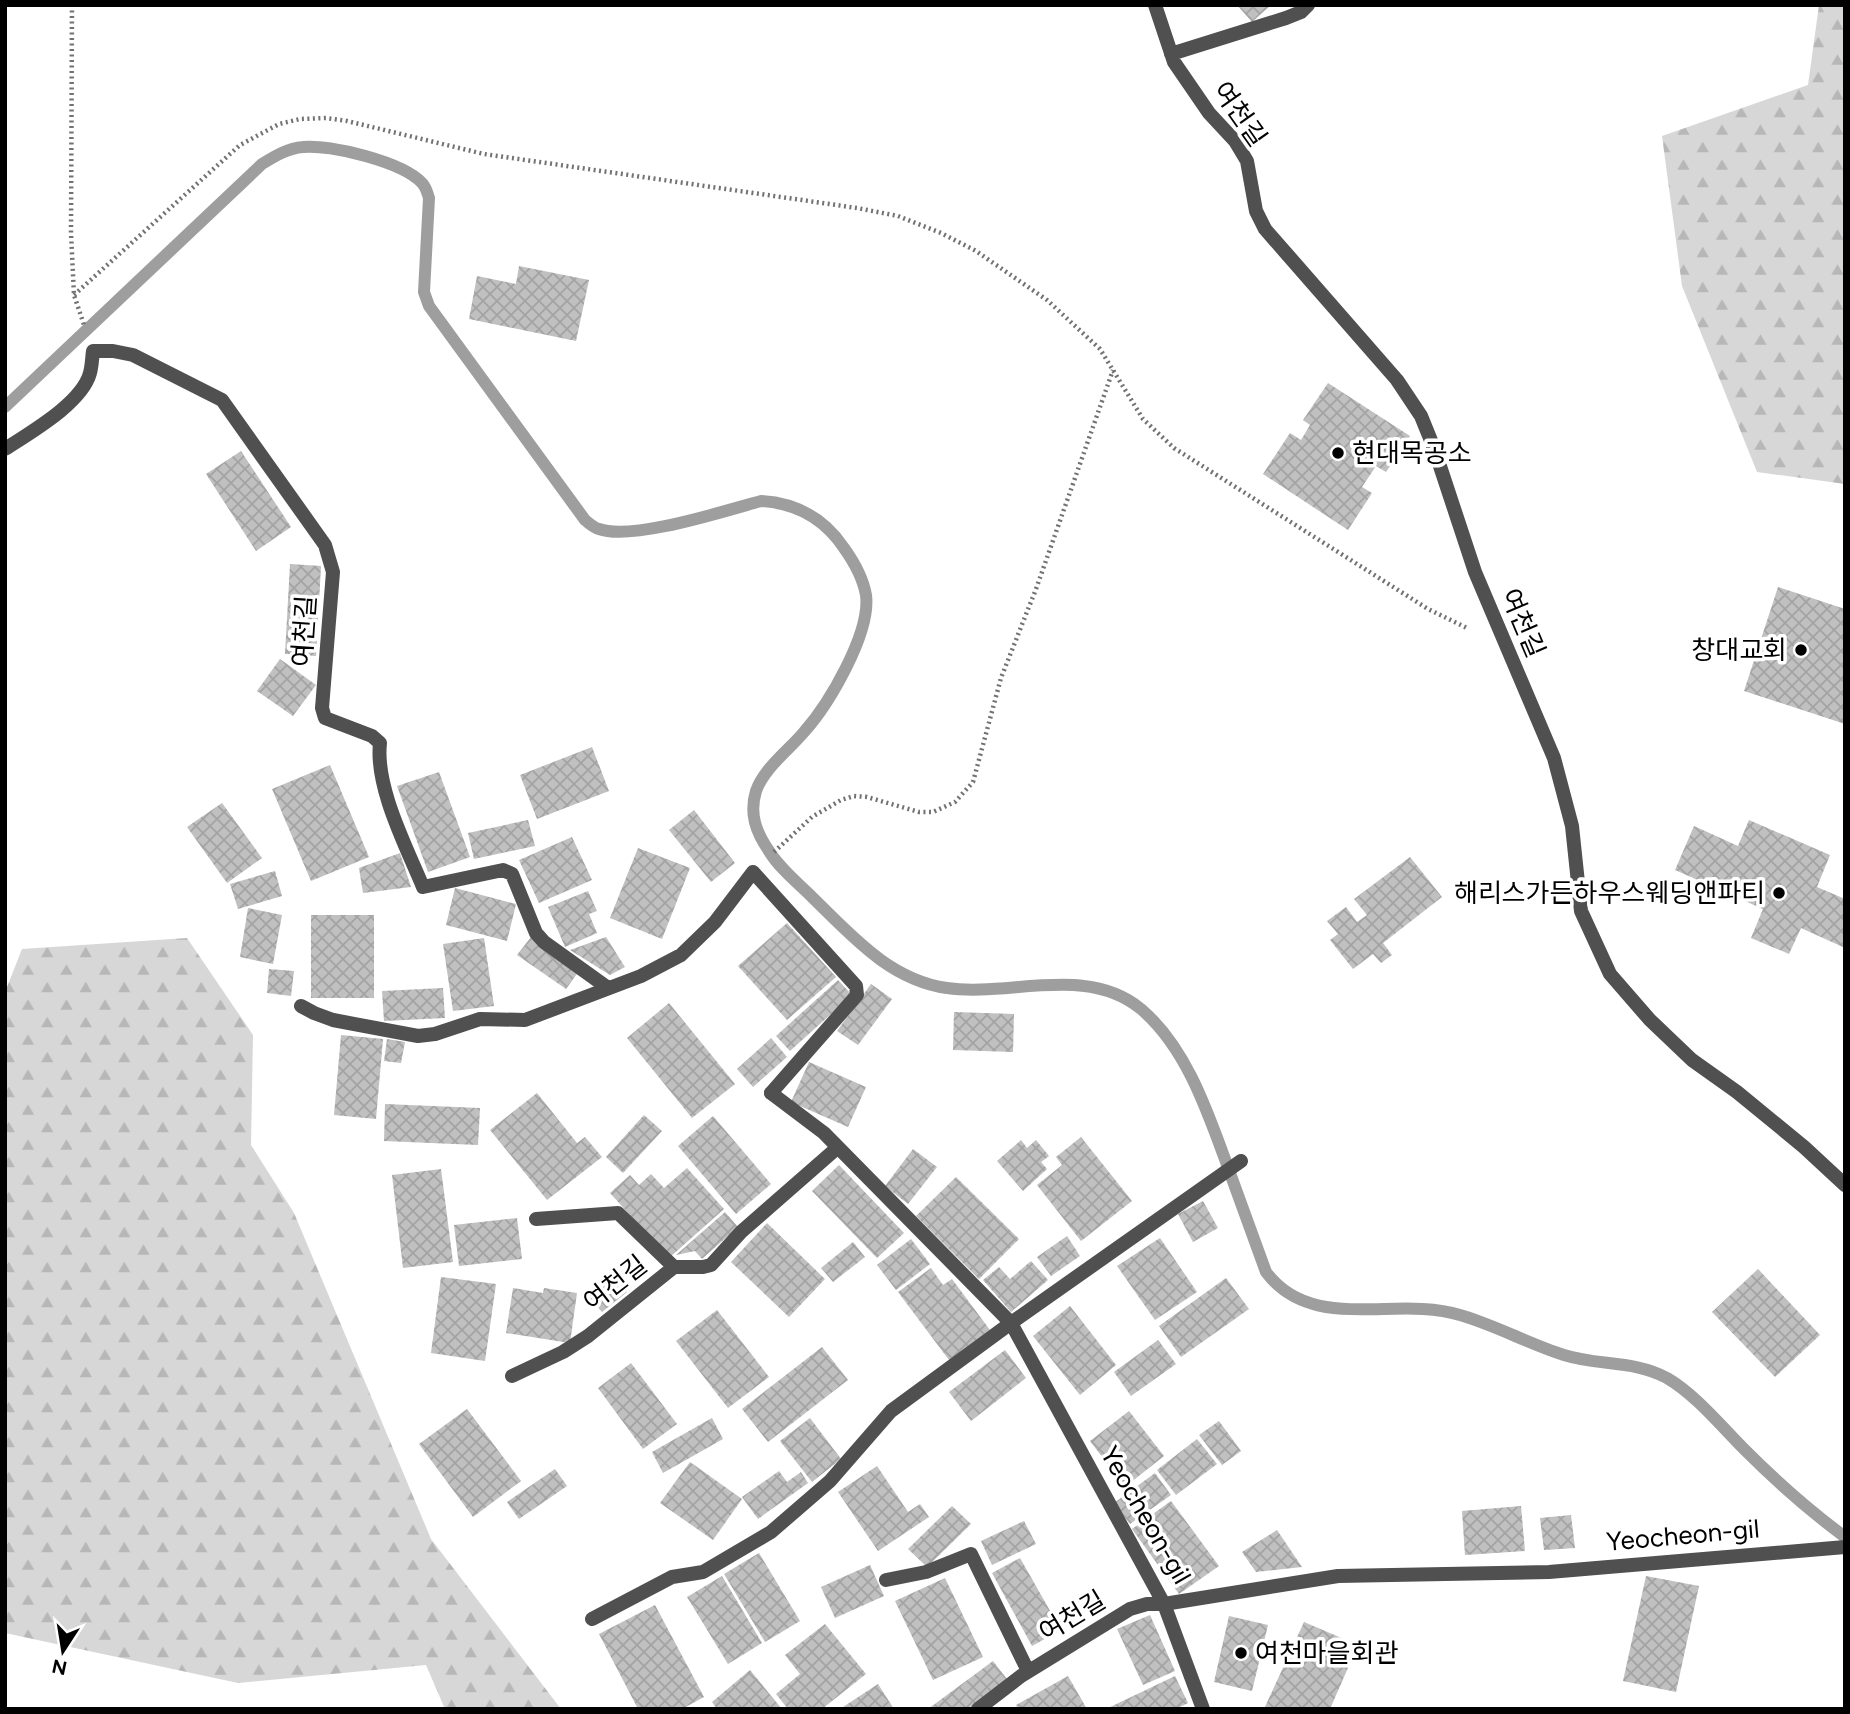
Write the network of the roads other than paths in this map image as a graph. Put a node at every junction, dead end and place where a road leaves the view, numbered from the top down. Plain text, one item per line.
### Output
1 (1155, 5) edge
2 (1308, 5) edge
3 (1171, 54) junction
4 (5, 449) edge
5 (608, 988) junction
6 (301, 1006) dead end
7 (837, 1148) junction
8 (1241, 1161) dead end
9 (1845, 1185) edge
10 (536, 1219) dead end
11 (674, 1267) junction
12 (1011, 1323) junction
13 (512, 1376) dead end
14 (1845, 1547) edge
15 (886, 1580) dead end
16 (1164, 1604) junction
17 (592, 1619) dead end
18 (1028, 1671) junction
19 (1200, 1708) edge
20 (978, 1709) edge

1 - 3 street, 여천길
2 - 3 street, 여천길
3 - 9 street, 여천길
4 - 5 street, 여천길
5 - 6 street
5 - 7 street, Yeocheon-gil
7 - 11 street, 여천길
7 - 12 street, Yeocheon-gil
8 - 12 street
10 - 11 street
11 - 13 street, 여천길
12 - 16 street, Yeocheon-gil
12 - 17 street
14 - 16 street, Yeocheon-gil
15 - 18 street
16 - 18 street, 여천길
16 - 19 street
18 - 20 street, 여천길

